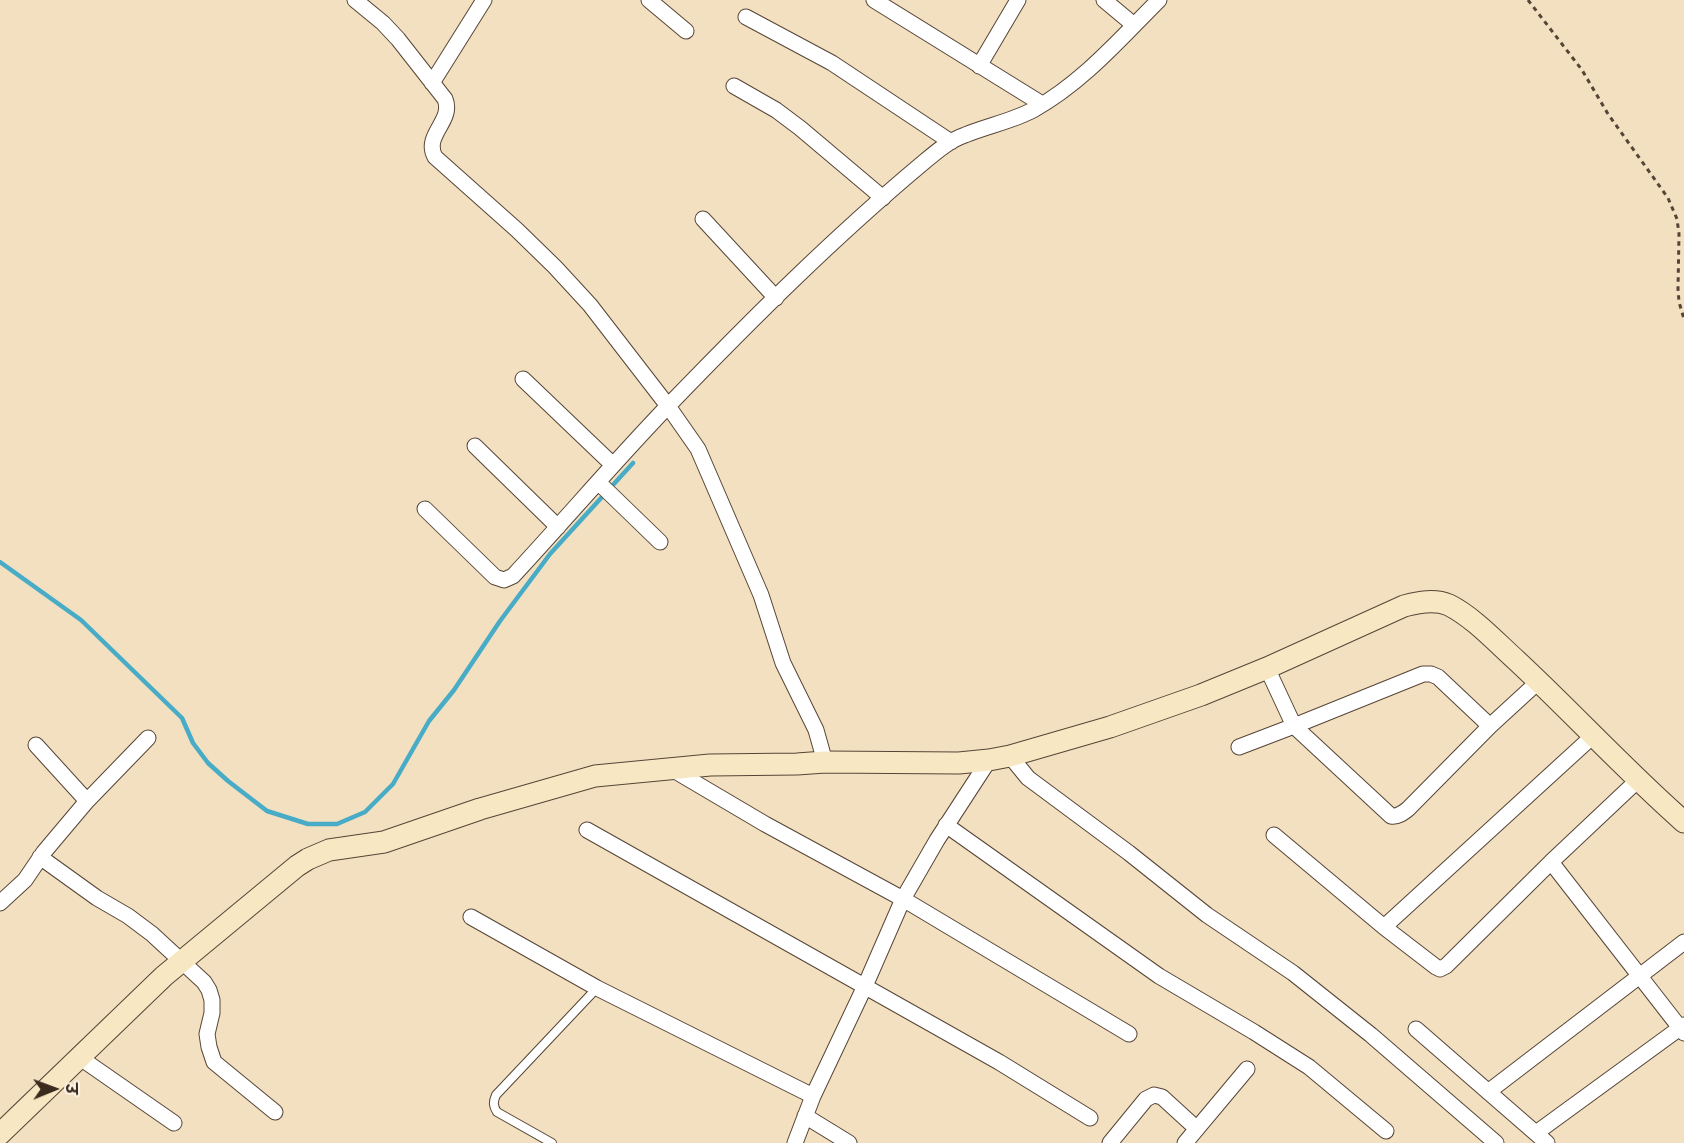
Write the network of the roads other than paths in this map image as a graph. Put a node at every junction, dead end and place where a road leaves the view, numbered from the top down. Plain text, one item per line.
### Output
1 (355, 0) edge
2 (484, 0) edge
3 (649, 0) edge
4 (874, 0) edge
5 (1104, 0) edge
6 (1159, 0) edge
7 (1015, 1) edge
8 (746, 17) dead end
9 (1134, 25) junction
10 (686, 31) dead end
11 (979, 66) junction
12 (432, 83) junction
13 (734, 86) dead end
14 (1042, 104) junction
15 (951, 142) junction
16 (883, 198) junction
17 (703, 219) dead end
18 (776, 297) junction
19 (523, 379) dead end
20 (668, 406) junction
21 (475, 446) dead end
22 (613, 465) junction
23 (604, 488) junction
24 (425, 509) dead end
25 (558, 527) junction
26 (660, 542) dead end
27 (1267, 668) junction
28 (1539, 681) junction
29 (1294, 726) junction
30 (1490, 726) junction
31 (1594, 735) junction
32 (148, 738) dead end
33 (36, 745) dead end
34 (1239, 747) dead end
35 (1000, 758) junction
36 (825, 762) junction
37 (670, 768) junction
38 (1638, 780) junction
39 (87, 801) junction
40 (1684, 822) edge
41 (946, 825) junction
42 (587, 830) dead end
43 (1274, 835) dead end
44 (40, 857) junction
45 (1551, 862) junction
46 (903, 899) junction
47 (1, 900) edge
48 (471, 917) dead end
49 (1384, 927) junction
50 (1684, 942) edge
51 (183, 961) junction
52 (1640, 977) junction
53 (865, 986) junction
54 (597, 988) junction
55 (1416, 1029) dead end
56 (1683, 1029) edge
57 (1129, 1034) dead end
58 (79, 1057) junction
59 (1247, 1069) dead end
60 (1488, 1092) junction
61 (813, 1096) junction
62 (275, 1112) dead end
63 (806, 1116) junction
64 (1090, 1118) dead end
65 (174, 1123) dead end
66 (1197, 1129) junction
67 (1386, 1131) dead end
68 (0, 1134) edge
69 (1541, 1138) edge
70 (552, 1143) edge
71 (795, 1143) edge
72 (849, 1143) edge
73 (1110, 1143) edge
74 (1185, 1143) edge
75 (1496, 1143) edge

1 - 12 street
2 - 12 street
3 - 10 street
4 - 11 street
5 - 9 street
6 - 9 street
7 - 11 street
8 - 15 street
9 - 14 street
11 - 14 street
12 - 20 street
13 - 16 street
14 - 15 street
15 - 16 street
16 - 18 street
17 - 18 street
18 - 20 street
19 - 22 street
20 - 22 street
20 - 36 street
21 - 25 street
22 - 23 street
23 - 25 street
23 - 26 street
24 - 25 street
27 - 28 street
27 - 29 street
27 - 35 street
28 - 30 street
28 - 31 street
29 - 30 street
29 - 30 street
29 - 34 street
31 - 38 street
31 - 49 street
32 - 39 street
33 - 39 street
35 - 36 street
35 - 41 street
35 - 75 street
36 - 37 street
37 - 46 street
37 - 51 street
38 - 40 street
38 - 45 street
39 - 44 street
41 - 46 street
41 - 67 street
42 - 53 street
43 - 49 street
44 - 47 street
44 - 51 street
45 - 49 street
45 - 52 street
46 - 53 street
46 - 57 street
48 - 54 street
50 - 52 street
51 - 58 street
51 - 62 street
52 - 56 street
52 - 60 street
53 - 61 street
53 - 64 street
54 - 61 street
54 - 70 lane
55 - 60 street
56 - 69 street
58 - 65 street
58 - 68 street
59 - 66 street
60 - 69 street
61 - 63 street
63 - 71 street
63 - 72 street
66 - 73 street
66 - 74 street

